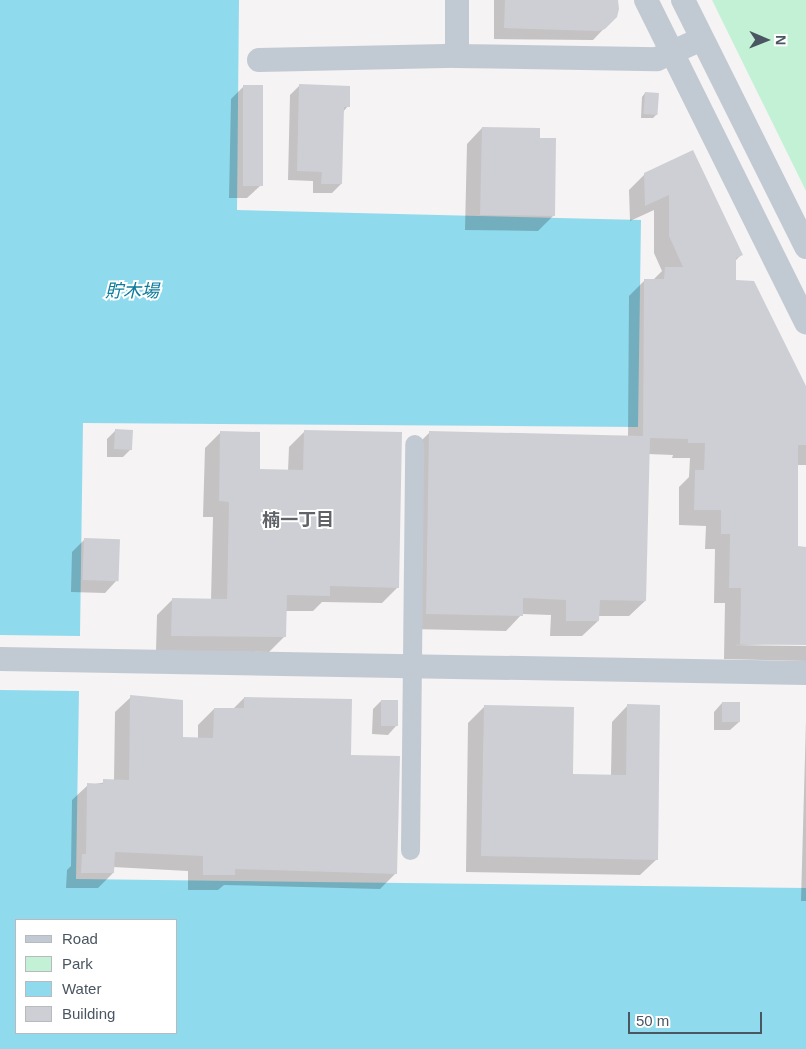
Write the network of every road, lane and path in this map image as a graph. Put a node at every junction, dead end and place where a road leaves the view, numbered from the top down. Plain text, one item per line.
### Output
1 (457, 0) edge
2 (646, 0) edge
3 (683, 0) edge
4 (702, 39) junction
5 (672, 54) junction
6 (457, 56) junction
7 (259, 60) dead end
8 (806, 247) edge
9 (806, 322) edge
10 (414, 444) dead end
11 (0, 659) edge
12 (412, 664) junction
13 (806, 673) edge
14 (410, 850) dead end

1 - 6 street
2 - 5 street
3 - 4 street
4 - 5 street
4 - 8 street
5 - 6 street
5 - 9 street
6 - 7 street
10 - 12 street
11 - 12 street
12 - 13 street
12 - 14 street

